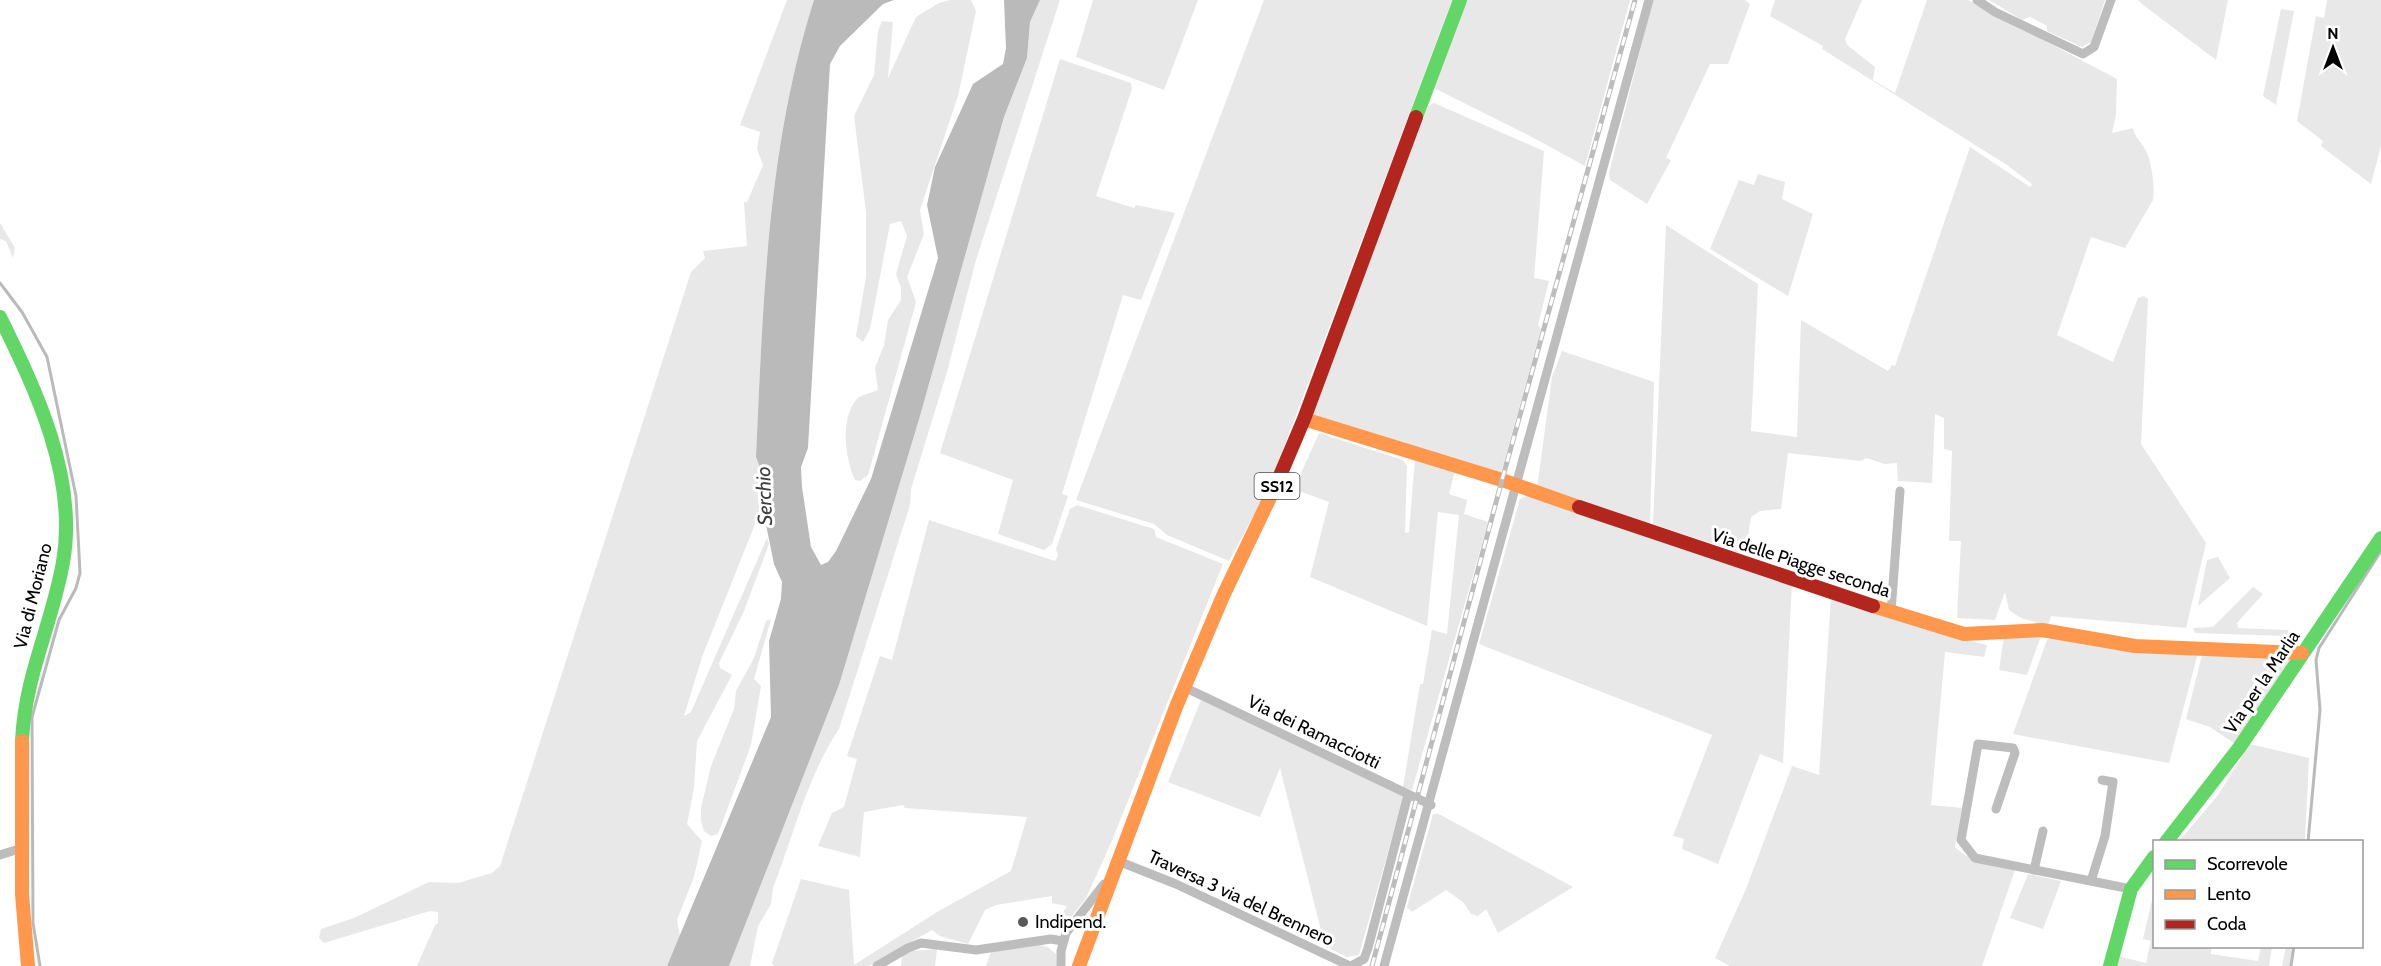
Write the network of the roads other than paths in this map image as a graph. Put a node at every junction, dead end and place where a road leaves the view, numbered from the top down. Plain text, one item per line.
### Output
1 (1460, 0) edge
2 (1649, 0) edge
3 (1977, 0) edge
4 (2111, 0) edge
5 (0, 317) edge
6 (1304, 419) junction
7 (1515, 485) junction
8 (1900, 491) dead end
9 (2381, 538) edge
10 (1891, 612) junction
11 (2302, 653) junction
12 (1184, 687) junction
13 (2102, 780) dead end
14 (1408, 795) junction
15 (1431, 805) junction
16 (1996, 809) dead end
17 (2043, 831) dead end
18 (2168, 840) edge
19 (22, 848) junction
20 (0, 855) edge
21 (2153, 858) edge
22 (1116, 865) junction
23 (2034, 870) junction
24 (2091, 881) junction
25 (2132, 889) junction
26 (1063, 941) junction
27 (28, 966) edge
28 (877, 966) edge
29 (1061, 966) edge
30 (1079, 966) edge
31 (1350, 966) edge
32 (1384, 966) edge
33 (2110, 966) edge

1 - 6 main road, SS12
2 - 7 street
3 - 4 street
5 - 19 main road, Via di Moriano
6 - 7 main road, Via delle Piagge seconda
6 - 12 main road, SS12
7 - 10 main road, Via delle Piagge seconda
7 - 15 street
8 - 10 street
9 - 11 main road, Via per la Marlia
10 - 11 main road, Via delle Piagge seconda
11 - 18 main road, Via per la Marlia
12 - 14 street, Via dei Ramacciotti
12 - 22 main road, SS12
13 - 24 street
14 - 15 street, Via dei Ramacciotti
14 - 31 street, Traversa 3 via del Brennero
15 - 32 street
16 - 23 street
17 - 23 street
19 - 20 street
19 - 27 main road, Via di Moriano
21 - 25 main road
22 - 26 street
22 - 30 main road, SS12
22 - 31 street, Traversa 3 via del Brennero
23 - 24 street
24 - 25 street
25 - 33 main road
26 - 28 street
26 - 29 street

